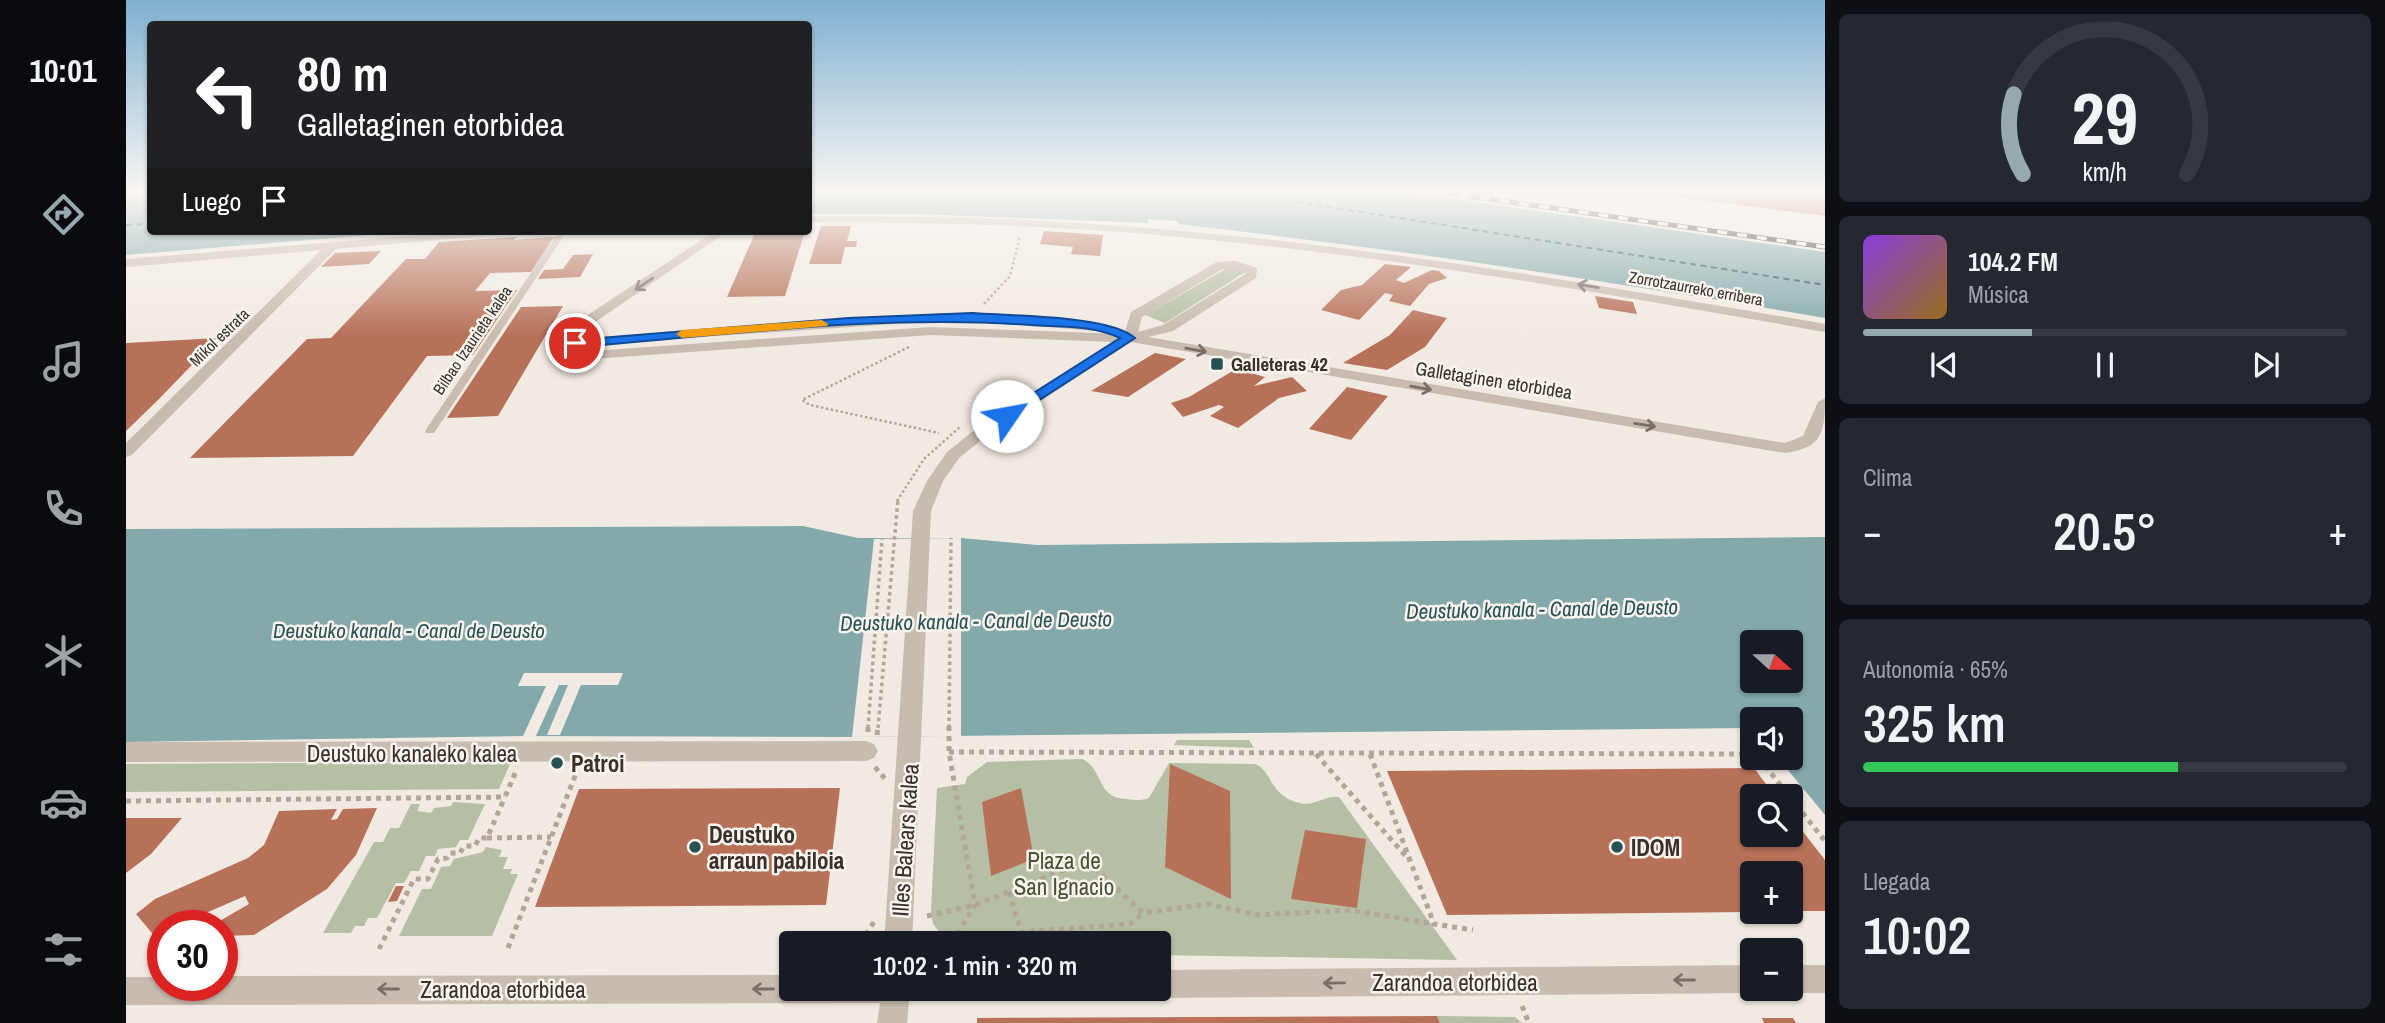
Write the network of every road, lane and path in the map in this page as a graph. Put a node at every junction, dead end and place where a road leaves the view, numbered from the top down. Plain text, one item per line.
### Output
1 (399, 240) edge
2 (557, 240) edge
3 (709, 240) edge
4 (1019, 240) edge
5 (1230, 240) edge
6 (333, 245) junction
7 (126, 263) edge
8 (972, 317) junction
9 (1825, 328) edge
10 (1129, 338) junction
11 (906, 344) dead end
12 (559, 345) junction
13 (1825, 402) edge
14 (967, 422) dead end
15 (430, 431) dead end
16 (939, 433) dead end
17 (126, 452) edge
18 (951, 538) dead end
19 (882, 539) dead end
20 (870, 742) junction
21 (126, 752) edge
22 (949, 752) junction
23 (524, 753) junction
24 (584, 753) junction
25 (1316, 754) junction
26 (1370, 754) junction
27 (1740, 754) edge
28 (1769, 770) edge
29 (1780, 784) edge
30 (505, 797) junction
31 (126, 801) edge
32 (1803, 813) edge
33 (551, 837) junction
34 (487, 838) junction
35 (1825, 841) edge
36 (1411, 863) junction
37 (1009, 892) junction
38 (975, 905) junction
39 (1143, 913) junction
40 (927, 916) dead end
41 (1434, 924) junction
42 (1473, 930) dead end
43 (899, 931) edge
44 (959, 931) edge
45 (508, 948) dead end
46 (379, 949) dead end
47 (1740, 979) edge
48 (1803, 979) edge
49 (1825, 979) edge
50 (1171, 984) edge
51 (779, 989) edge
52 (126, 991) edge
53 (895, 1001) edge
54 (1522, 1006) dead end
55 (892, 1023) edge
56 (1529, 1023) edge

1 - 6 street
2 - 15 lane, Bilbao Izaurieta kalea
3 -> 12 street
4 - 8 path
9 -> 5 street, Zorrotzaurreko erribera
6 - 7 street
6 - 17 street, Mikol estrata
8 - 10 street, Galletaginen etorbidea
8 - 12 street, Galletaginen etorbidea
10 - 10 street
10 - 12 street, Galletaginen etorbidea
10 -> 13 street, Galletaginen etorbidea
10 - 43 street, Illes Balears kalea
11 - 16 path
14 - 20 path
18 - 22 path
19 - 20 path
20 - 24 street, Deustuko kanaleko kalea
21 - 23 street, Deustuko kanaleko kalea
22 - 25 path
22 - 38 path
23 - 24 street, Deustuko kanaleko kalea
23 - 30 path
24 - 33 path
25 - 26 path
25 - 36 path
26 - 27 path
26 - 36 path
28 - 29 path
30 - 31 path
30 - 34 path
32 - 35 path
33 - 34 path
33 - 45 path
34 - 46 path
36 - 41 path
37 - 38 path
37 - 39 path
37 - 39 path
38 - 40 path
38 - 44 path
39 - 41 path
41 - 42 path
47 -> 50 street, Zarandoa etorbidea
48 - 49 street
51 -> 52 street, Zarandoa etorbidea
53 - 55 street
54 - 56 path

